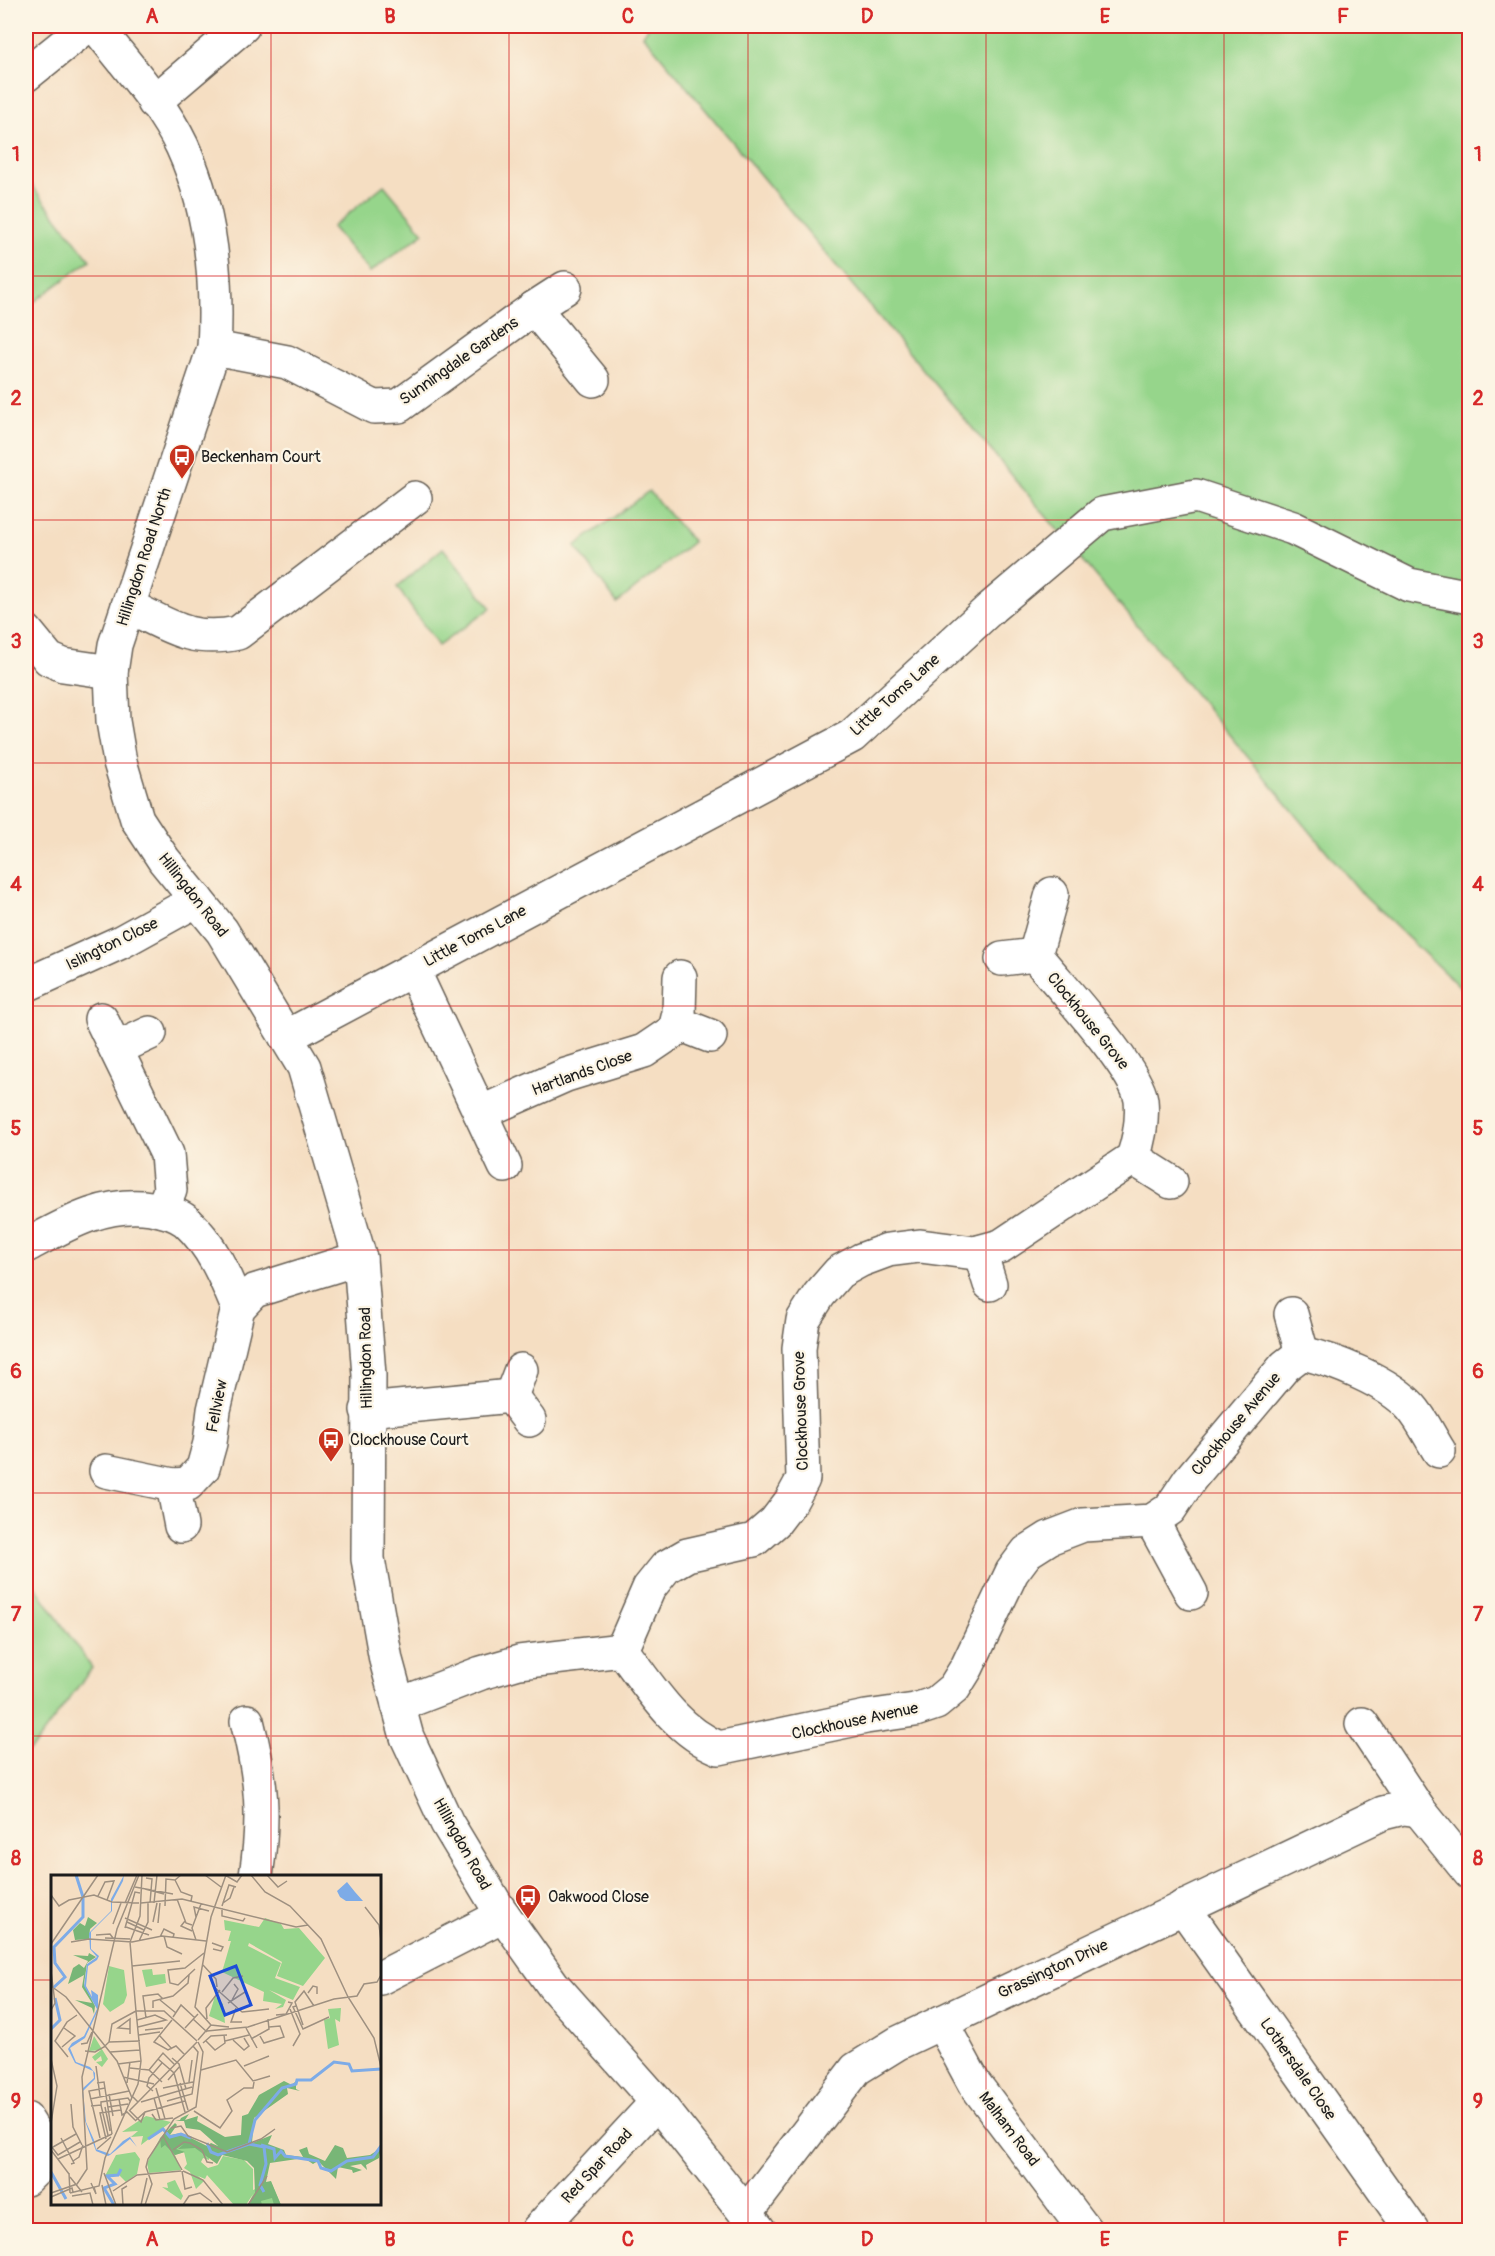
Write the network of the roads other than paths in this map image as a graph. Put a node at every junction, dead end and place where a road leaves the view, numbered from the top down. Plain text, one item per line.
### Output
1 (87, 26) edge
2 (96, 26) edge
3 (243, 26) edge
4 (26, 75) edge
5 (154, 102) junction
6 (565, 288) dead end
7 (534, 308) junction
8 (214, 348) junction
9 (593, 380) dead end
10 (415, 498) dead end
11 (1470, 597) edge
12 (128, 606) junction
13 (26, 631) edge
14 (111, 672) junction
15 (1052, 894) dead end
16 (197, 900) junction
17 (1035, 956) junction
18 (1002, 959) dead end
19 (413, 969) junction
20 (680, 977) dead end
21 (26, 985) edge
22 (101, 1019) dead end
23 (677, 1023) junction
24 (150, 1034) dead end
25 (710, 1036) dead end
26 (286, 1037) junction
27 (116, 1049) junction
28 (480, 1113) junction
29 (1132, 1158) junction
30 (505, 1166) dead end
31 (1171, 1182) dead end
32 (162, 1210) junction
33 (26, 1246) edge
34 (980, 1252) junction
35 (360, 1258) junction
36 (990, 1284) dead end
37 (238, 1308) junction
38 (1291, 1314) dead end
39 (1302, 1353) junction
40 (520, 1395) dead end
41 (367, 1410) junction
42 (1439, 1451) dead end
43 (106, 1471) dead end
44 (173, 1485) junction
45 (1152, 1521) junction
46 (181, 1526) dead end
47 (1191, 1593) dead end
48 (622, 1650) junction
49 (398, 1705) junction
50 (247, 1721) dead end
51 (1362, 1724) dead end
52 (1419, 1810) junction
53 (1470, 1874) edge
54 (255, 1875) edge
55 (1184, 1907) junction
56 (503, 1915) junction
57 (381, 1977) edge
58 (941, 2022) junction
59 (657, 2102) junction
60 (26, 2119) edge
61 (51, 2154) edge
62 (26, 2179) edge
63 (752, 2222) edge
64 (538, 2230) edge
65 (1085, 2230) edge
66 (1412, 2230) edge

1 - 4 street
2 - 5 street, Hillingdon Road North
3 - 5 street
5 - 8 street, Hillingdon Road North
6 - 7 street, Sunningdale Gardens
7 - 8 street, Sunningdale Gardens
7 - 9 street
8 - 12 street, Hillingdon Road North
10 - 12 street
11 - 19 street, Little Toms Lane
12 - 14 street, Hillingdon Road North
13 - 14 street
14 - 16 street, Hillingdon Road
15 - 17 street, Clockhouse Grove
16 - 21 street, Islington Close
16 - 26 street, Hillingdon Road
17 - 18 street, Clockhouse Grove
17 - 29 street, Clockhouse Grove
19 - 26 street, Little Toms Lane
19 - 28 street
20 - 23 street
22 - 27 street
23 - 25 street
23 - 28 street, Hartlands Close
24 - 27 street
26 - 35 street, Hillingdon Road
27 - 32 street
28 - 30 street
29 - 31 street
29 - 34 street, Clockhouse Grove
32 - 33 street
32 - 37 street
34 - 36 street
34 - 48 street, Clockhouse Grove
35 - 37 street
35 - 41 street, Hillingdon Road
37 - 44 street, Fellview
38 - 39 street
39 - 42 street
39 - 45 street, Clockhouse Avenue
40 - 41 street
41 - 49 street, Hillingdon Road
43 - 44 street
44 - 46 street
45 - 47 street
45 - 48 street, Clockhouse Avenue
48 - 49 street
49 - 56 street, Hillingdon Road
50 - 54 street
51 - 52 street
52 - 53 street
52 - 55 street, Grassington Drive
55 - 58 street, Grassington Drive
55 - 66 street, Lothersdale Close
56 - 57 street
56 - 59 street, Hillingdon Road
58 - 63 street, Grassington Drive
58 - 65 street, Malham Road
59 - 63 street, Hillingdon Road
59 - 64 street, Red Spar Road
60 - 61 street
61 - 62 street

